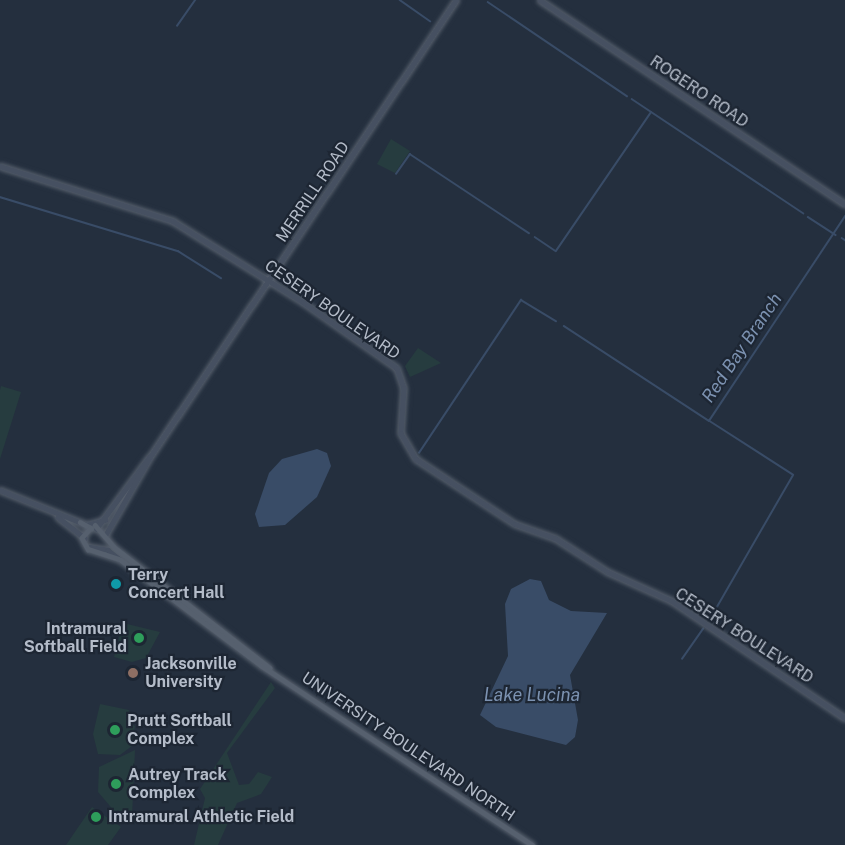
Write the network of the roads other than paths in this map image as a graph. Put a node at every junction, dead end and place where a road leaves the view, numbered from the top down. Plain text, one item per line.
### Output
1 (456, 0) edge
2 (540, 0) edge
3 (0, 166) edge
4 (845, 204) edge
5 (268, 280) junction
6 (150, 457) junction
7 (0, 490) edge
8 (57, 515) junction
9 (96, 527) junction
10 (83, 535) junction
11 (106, 538) junction
12 (99, 549) junction
13 (121, 560) junction
14 (220, 624) junction
15 (215, 630) junction
16 (270, 668) junction
17 (845, 718) edge
18 (532, 845) edge

1 - 5 main road, MERRILL ROAD
2 - 4 main road, ROGERO ROAD
3 - 5 main road, CESERY BOULEVARD
5 - 6 main road, MERRILL ROAD
5 - 17 main road, CESERY BOULEVARD
6 - 9 main road, MERRILL ROAD
6 - 11 main road, MERRILL ROAD
7 - 8 main road
8 - 9 main road
8 - 10 main road
9 - 10 main road
9 - 11 main road
10 - 12 main road
10 - 13 main road, UNIVERSITY BOULEVARD NORTH
11 - 12 main road, MERRILL ROAD
11 - 14 main road, UNIVERSITY BOULEVARD NORTH
12 - 13 main road
13 - 15 main road, UNIVERSITY BOULEVARD NORTH
14 - 15 main road
14 - 16 main road, UNIVERSITY BOULEVARD NORTH
15 - 16 main road, UNIVERSITY BOULEVARD NORTH
16 - 18 main road, UNIVERSITY BOULEVARD NORTH

